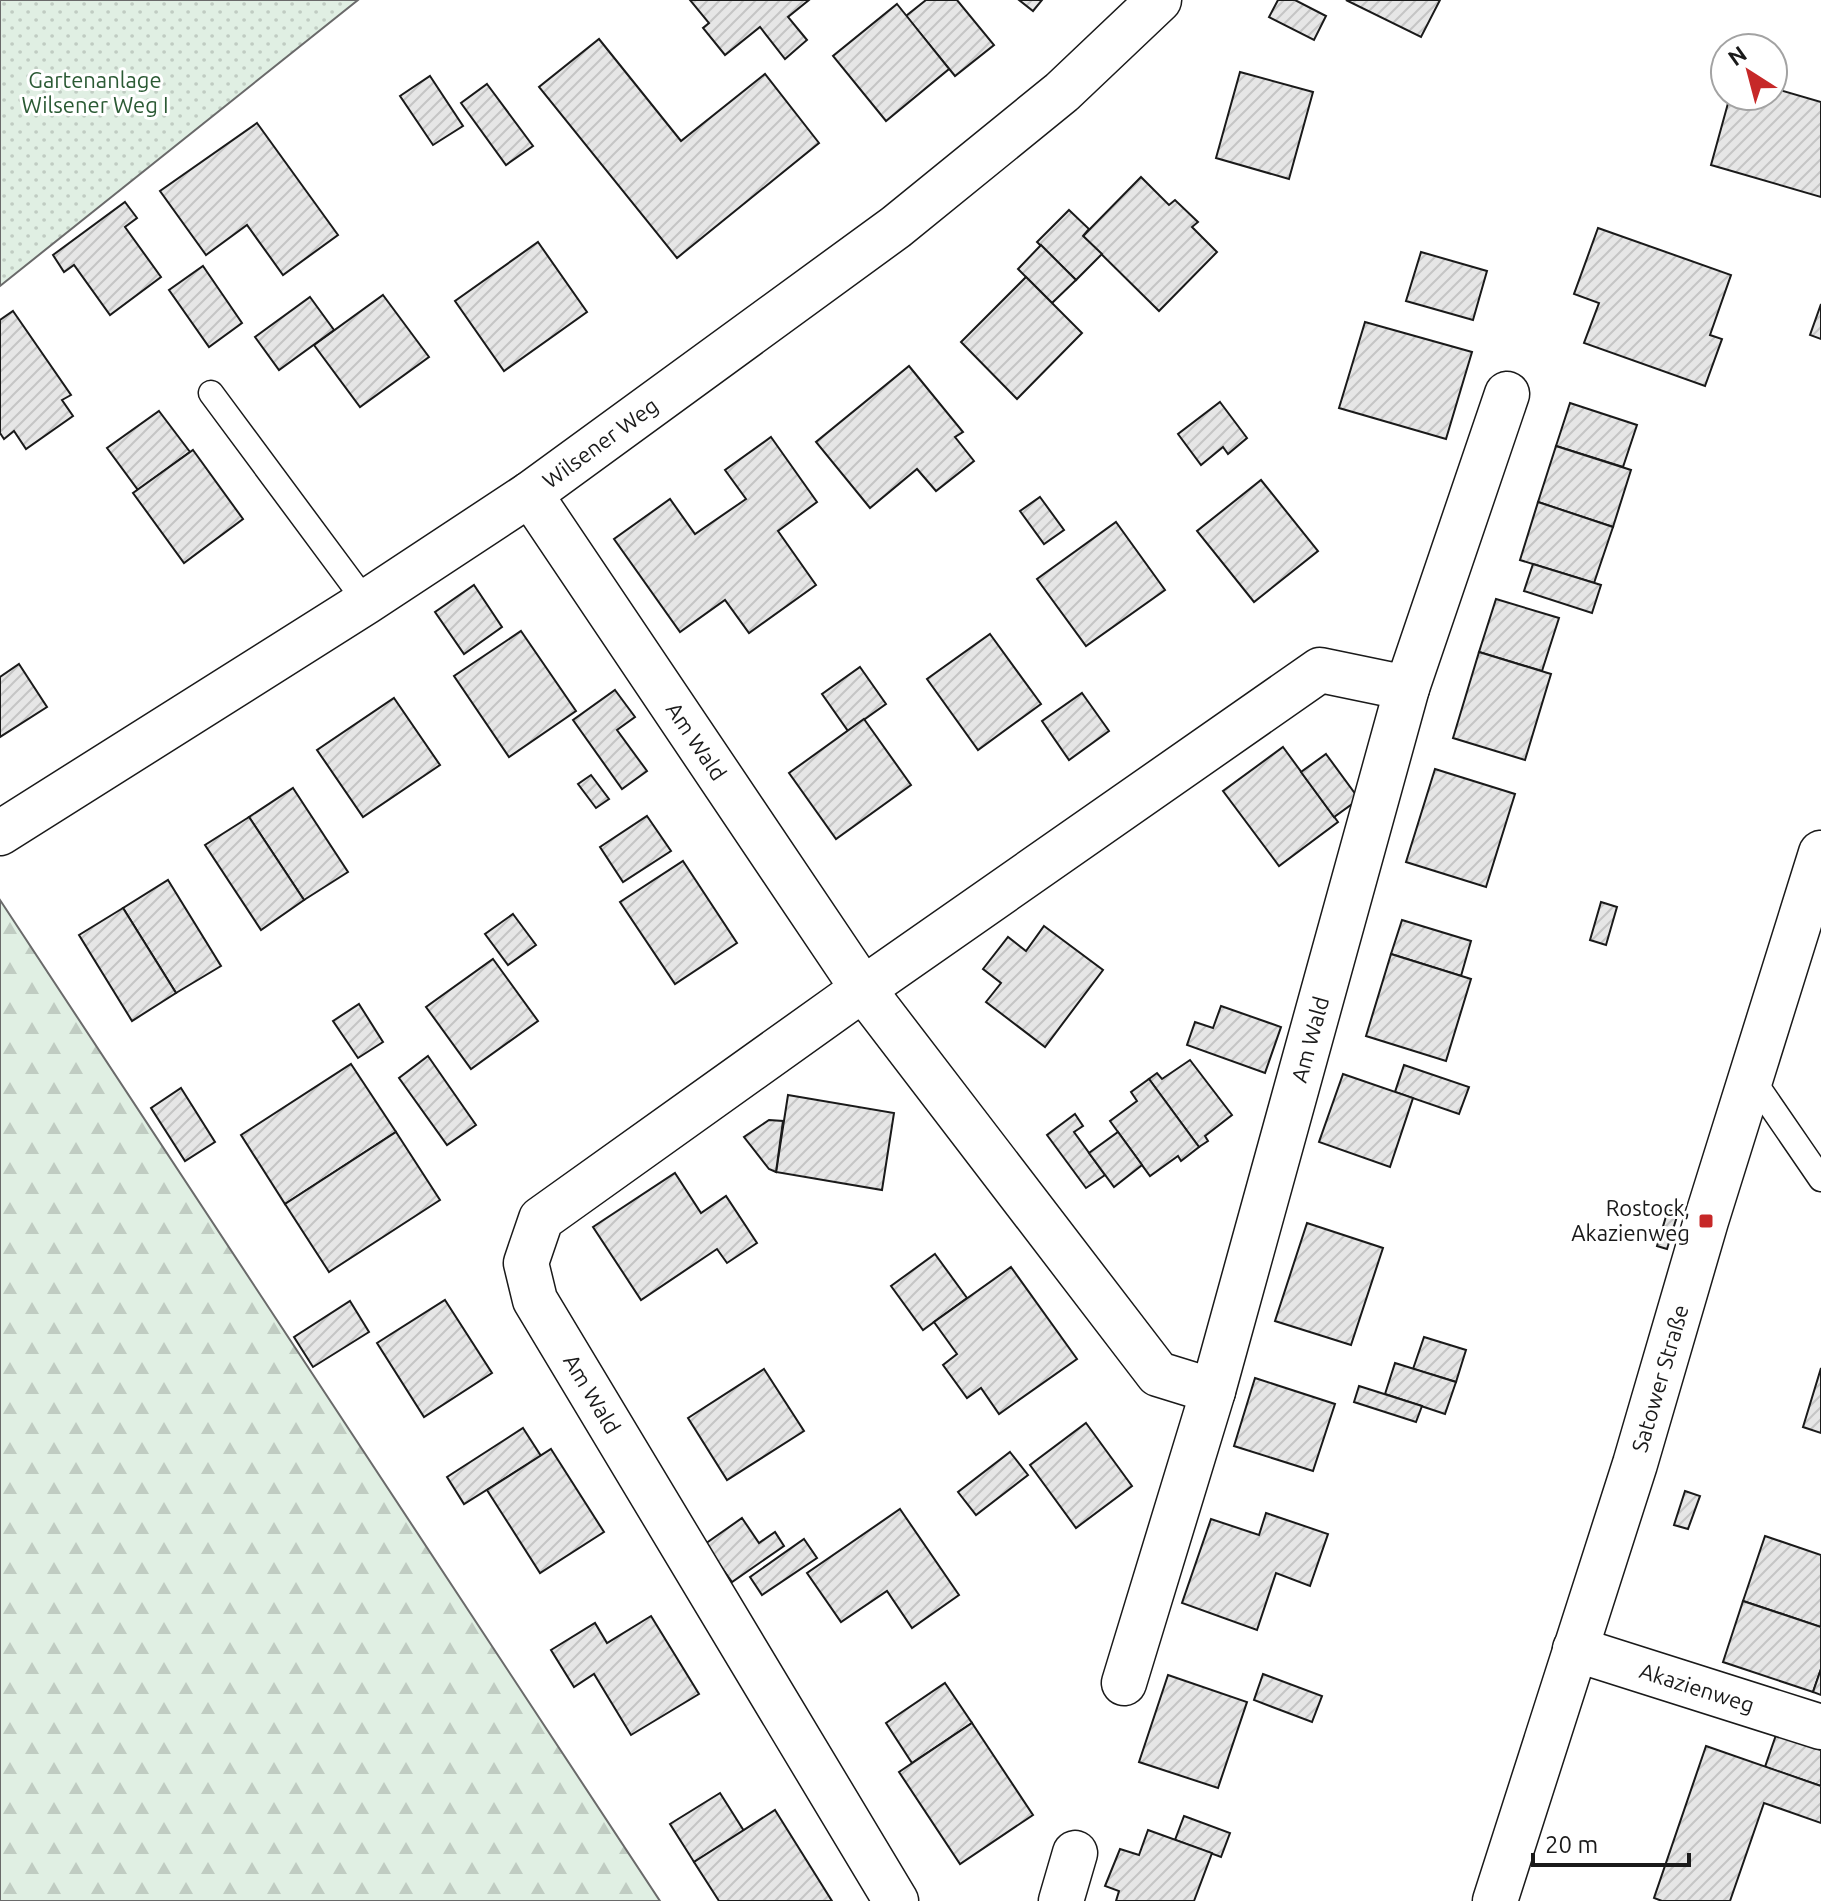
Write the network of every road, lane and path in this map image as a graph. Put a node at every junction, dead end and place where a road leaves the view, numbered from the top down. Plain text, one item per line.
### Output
1 (1159, 0) edge
2 (211, 393) dead end
3 (1507, 394) dead end
4 (530, 494) junction
5 (366, 602) junction
6 (1407, 688) junction
7 (0, 833) edge
8 (1821, 853) edge
9 (863, 989) junction
10 (1751, 1077) junction
11 (1821, 1179) edge
12 (1213, 1391) junction
13 (1575, 1649) junction
14 (1124, 1683) dead end
15 (1821, 1727) edge
16 (1075, 1853) dead end
17 (896, 1901) edge
18 (1061, 1901) edge
19 (1495, 1901) edge

1 - 4 street, Wilsener Weg
2 - 5 lane
3 - 6 street, Am Wald
4 - 5 street, Wilsener Weg
4 - 9 street, Am Wald
5 - 7 street, Wilsener Weg
6 - 9 street, Am Wald
6 - 12 street, Am Wald
8 - 10 street, Satower Straße
9 - 12 street, Am Wald
9 - 17 street, Am Wald
10 - 11 lane
10 - 13 street, Satower Straße
12 - 14 street, Am Wald
13 - 15 street, Akazienweg
13 - 19 street, Satower Straße
16 - 18 street

